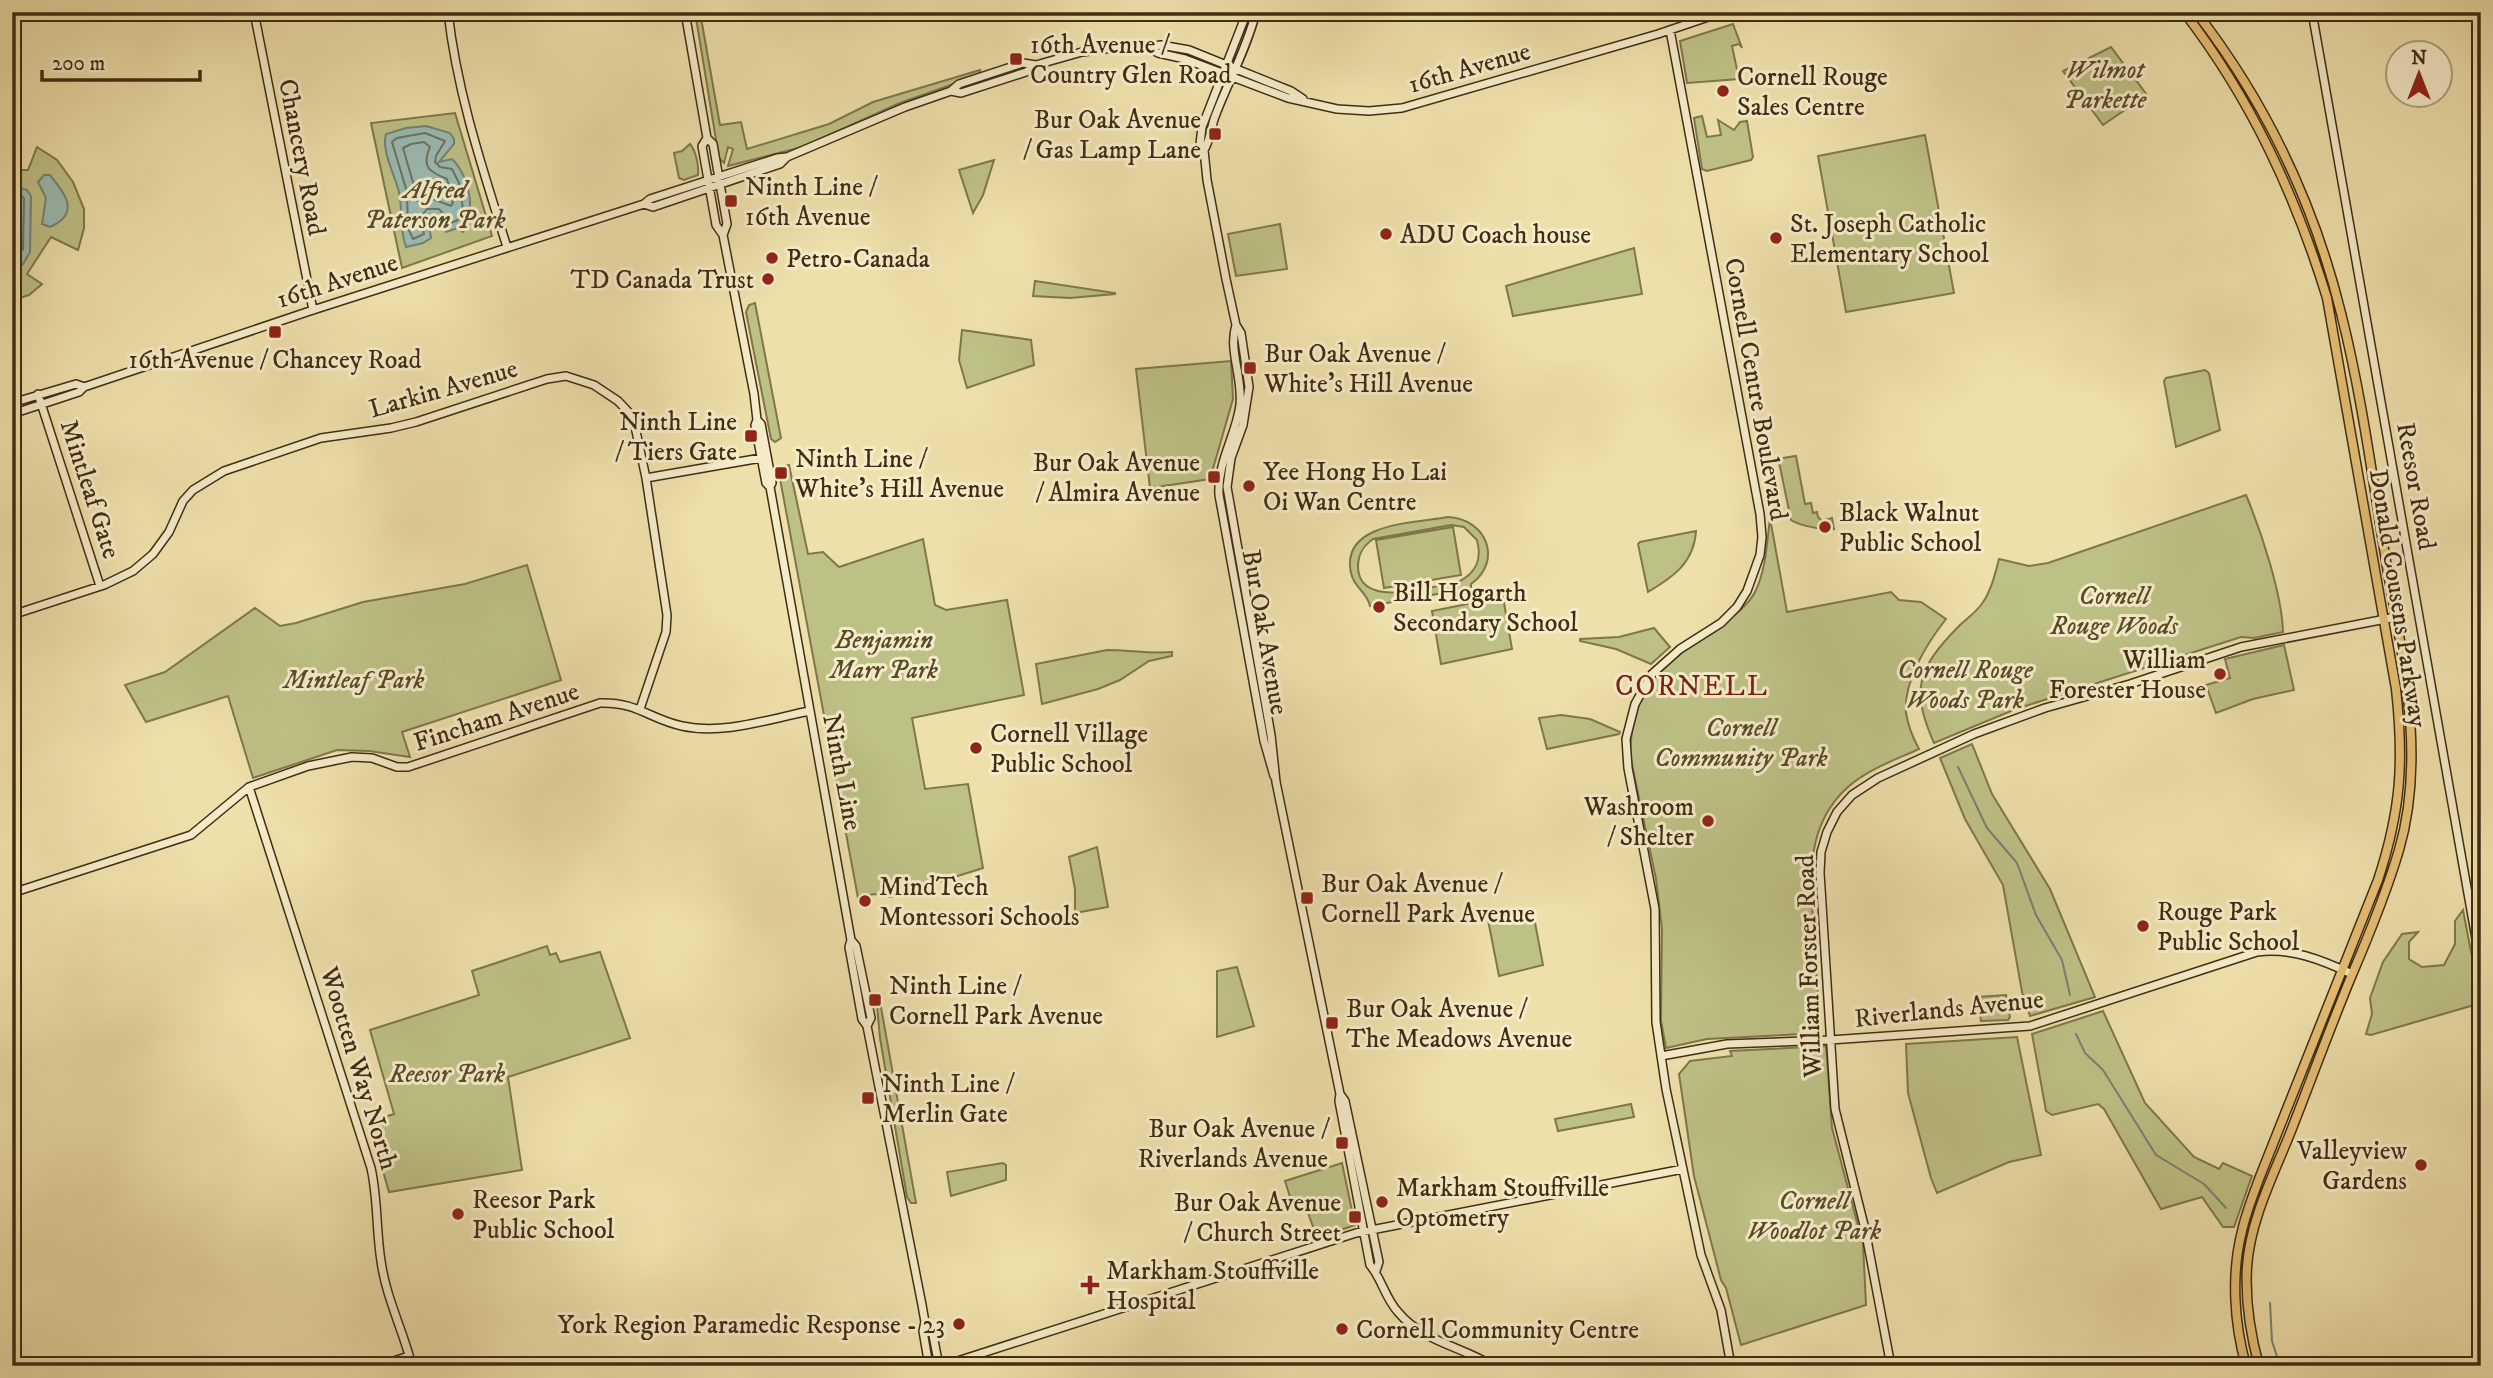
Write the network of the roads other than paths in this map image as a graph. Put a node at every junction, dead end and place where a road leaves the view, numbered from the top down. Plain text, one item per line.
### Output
1 (254, 12) edge
2 (448, 12) edge
3 (685, 12) edge
4 (1247, 12) edge
5 (1256, 12) edge
6 (1723, 12) edge
7 (2185, 12) edge
8 (2196, 12) edge
9 (2312, 12) edge
10 (1670, 30) junction
11 (1147, 47) junction
12 (1227, 66) junction
13 (1235, 69) junction
14 (1223, 74) junction
15 (1232, 78) junction
16 (1305, 100) junction
17 (707, 138) junction
18 (1204, 149) junction
19 (719, 181) junction
20 (710, 185) junction
21 (723, 235) junction
22 (507, 247) junction
23 (313, 310) junction
24 (84, 387) junction
25 (38, 394) junction
26 (12, 404) edge
27 (42, 405) junction
28 (12, 414) edge
29 (757, 420) junction
30 (761, 458) junction
31 (646, 478) junction
32 (770, 487) junction
33 (100, 586) junction
34 (12, 615) edge
35 (2396, 617) junction
36 (2384, 619) junction
37 (640, 709) junction
38 (810, 711) junction
39 (249, 787) junction
40 (12, 893) edge
41 (2481, 967) edge
42 (2343, 970) junction
43 (2352, 974) junction
44 (1830, 1040) junction
45 (1661, 1056) junction
46 (1683, 1169) junction
47 (1368, 1230) junction
48 (925, 1322) junction
49 (410, 1356) junction
50 (378, 1366) edge
51 (412, 1366) edge
52 (929, 1366) edge
53 (940, 1366) edge
54 (1493, 1366) edge
55 (1731, 1366) edge
56 (1891, 1366) edge
57 (2246, 1366) edge
58 (2259, 1366) edge

1 - 23 street, Chancery Road
2 - 22 street
3 - 17 street, Ninth Line
4 - 12 street, Bur Oak Avenue
5 - 13 street, Bur Oak Avenue
6 - 10 street, 16th Avenue
7 - 36 main road, Donald Cousens Parkway
8 - 35 main road, Donald Cousens Parkway
9 - 41 street, Reesor Road
10 - 16 street, 16th Avenue
10 - 45 street, Cornell Centre Boulevard
11 - 12 street, 16th Avenue
11 - 14 street, 16th Avenue
11 - 19 street, 16th Avenue
12 - 13 street, 16th Avenue
12 - 14 street, Bur Oak Avenue
13 - 15 street, Bur Oak Avenue
13 - 16 street, 16th Avenue
14 - 15 street, 16th Avenue
14 - 18 street, Bur Oak Avenue
15 - 16 street, 16th Avenue
15 - 18 street, Bur Oak Avenue
17 - 19 street, Ninth Line
17 - 20 street, Ninth Line
18 - 47 street, Bur Oak Avenue
19 - 20 street, 16th Avenue
19 - 21 street, Ninth Line
20 - 21 street, Ninth Line
20 - 22 street, 16th Avenue
21 - 29 street, Ninth Line
22 - 23 street, 16th Avenue
23 - 24 street, 16th Avenue
24 - 25 street, 16th Avenue
24 - 27 street, 16th Avenue
25 - 26 street, 16th Avenue
25 - 27 street, Mintleaf Gate
27 - 28 street, 16th Avenue
27 - 33 street, Mintleaf Gate
29 - 30 street, Ninth Line
29 - 32 street, Ninth Line
30 - 31 street
30 - 32 street, Ninth Line
31 - 33 street, Larkin Avenue
31 - 37 street, Larkin Avenue
32 - 38 street, Ninth Line
33 - 34 street, Larkin Avenue
35 - 36 street, William Forster Road
35 - 43 main road, Donald Cousens Parkway
36 - 42 main road, Donald Cousens Parkway
36 - 44 street, William Forster Road
37 - 38 street, Fincham Avenue
37 - 39 street, Fincham Avenue
38 - 48 street, Ninth Line
39 - 40 street, Fincham Avenue
39 - 49 street, Wootten Way North
42 - 43 street, Riverlands Avenue
42 - 44 street, Riverlands Avenue
42 - 57 main road, Donald Cousens Parkway
43 - 58 main road, Donald Cousens Parkway
44 - 45 street, Riverlands Avenue
44 - 56 street, William Forster Road
45 - 46 street, Cornell Centre Boulevard
46 - 47 street
46 - 55 street, Cornell Centre Boulevard
47 - 53 street
47 - 54 street, Bur Oak Avenue
48 - 52 street, Ninth Line
48 - 53 street, Ninth Line
49 - 50 street
49 - 51 street, Wootten Way North

